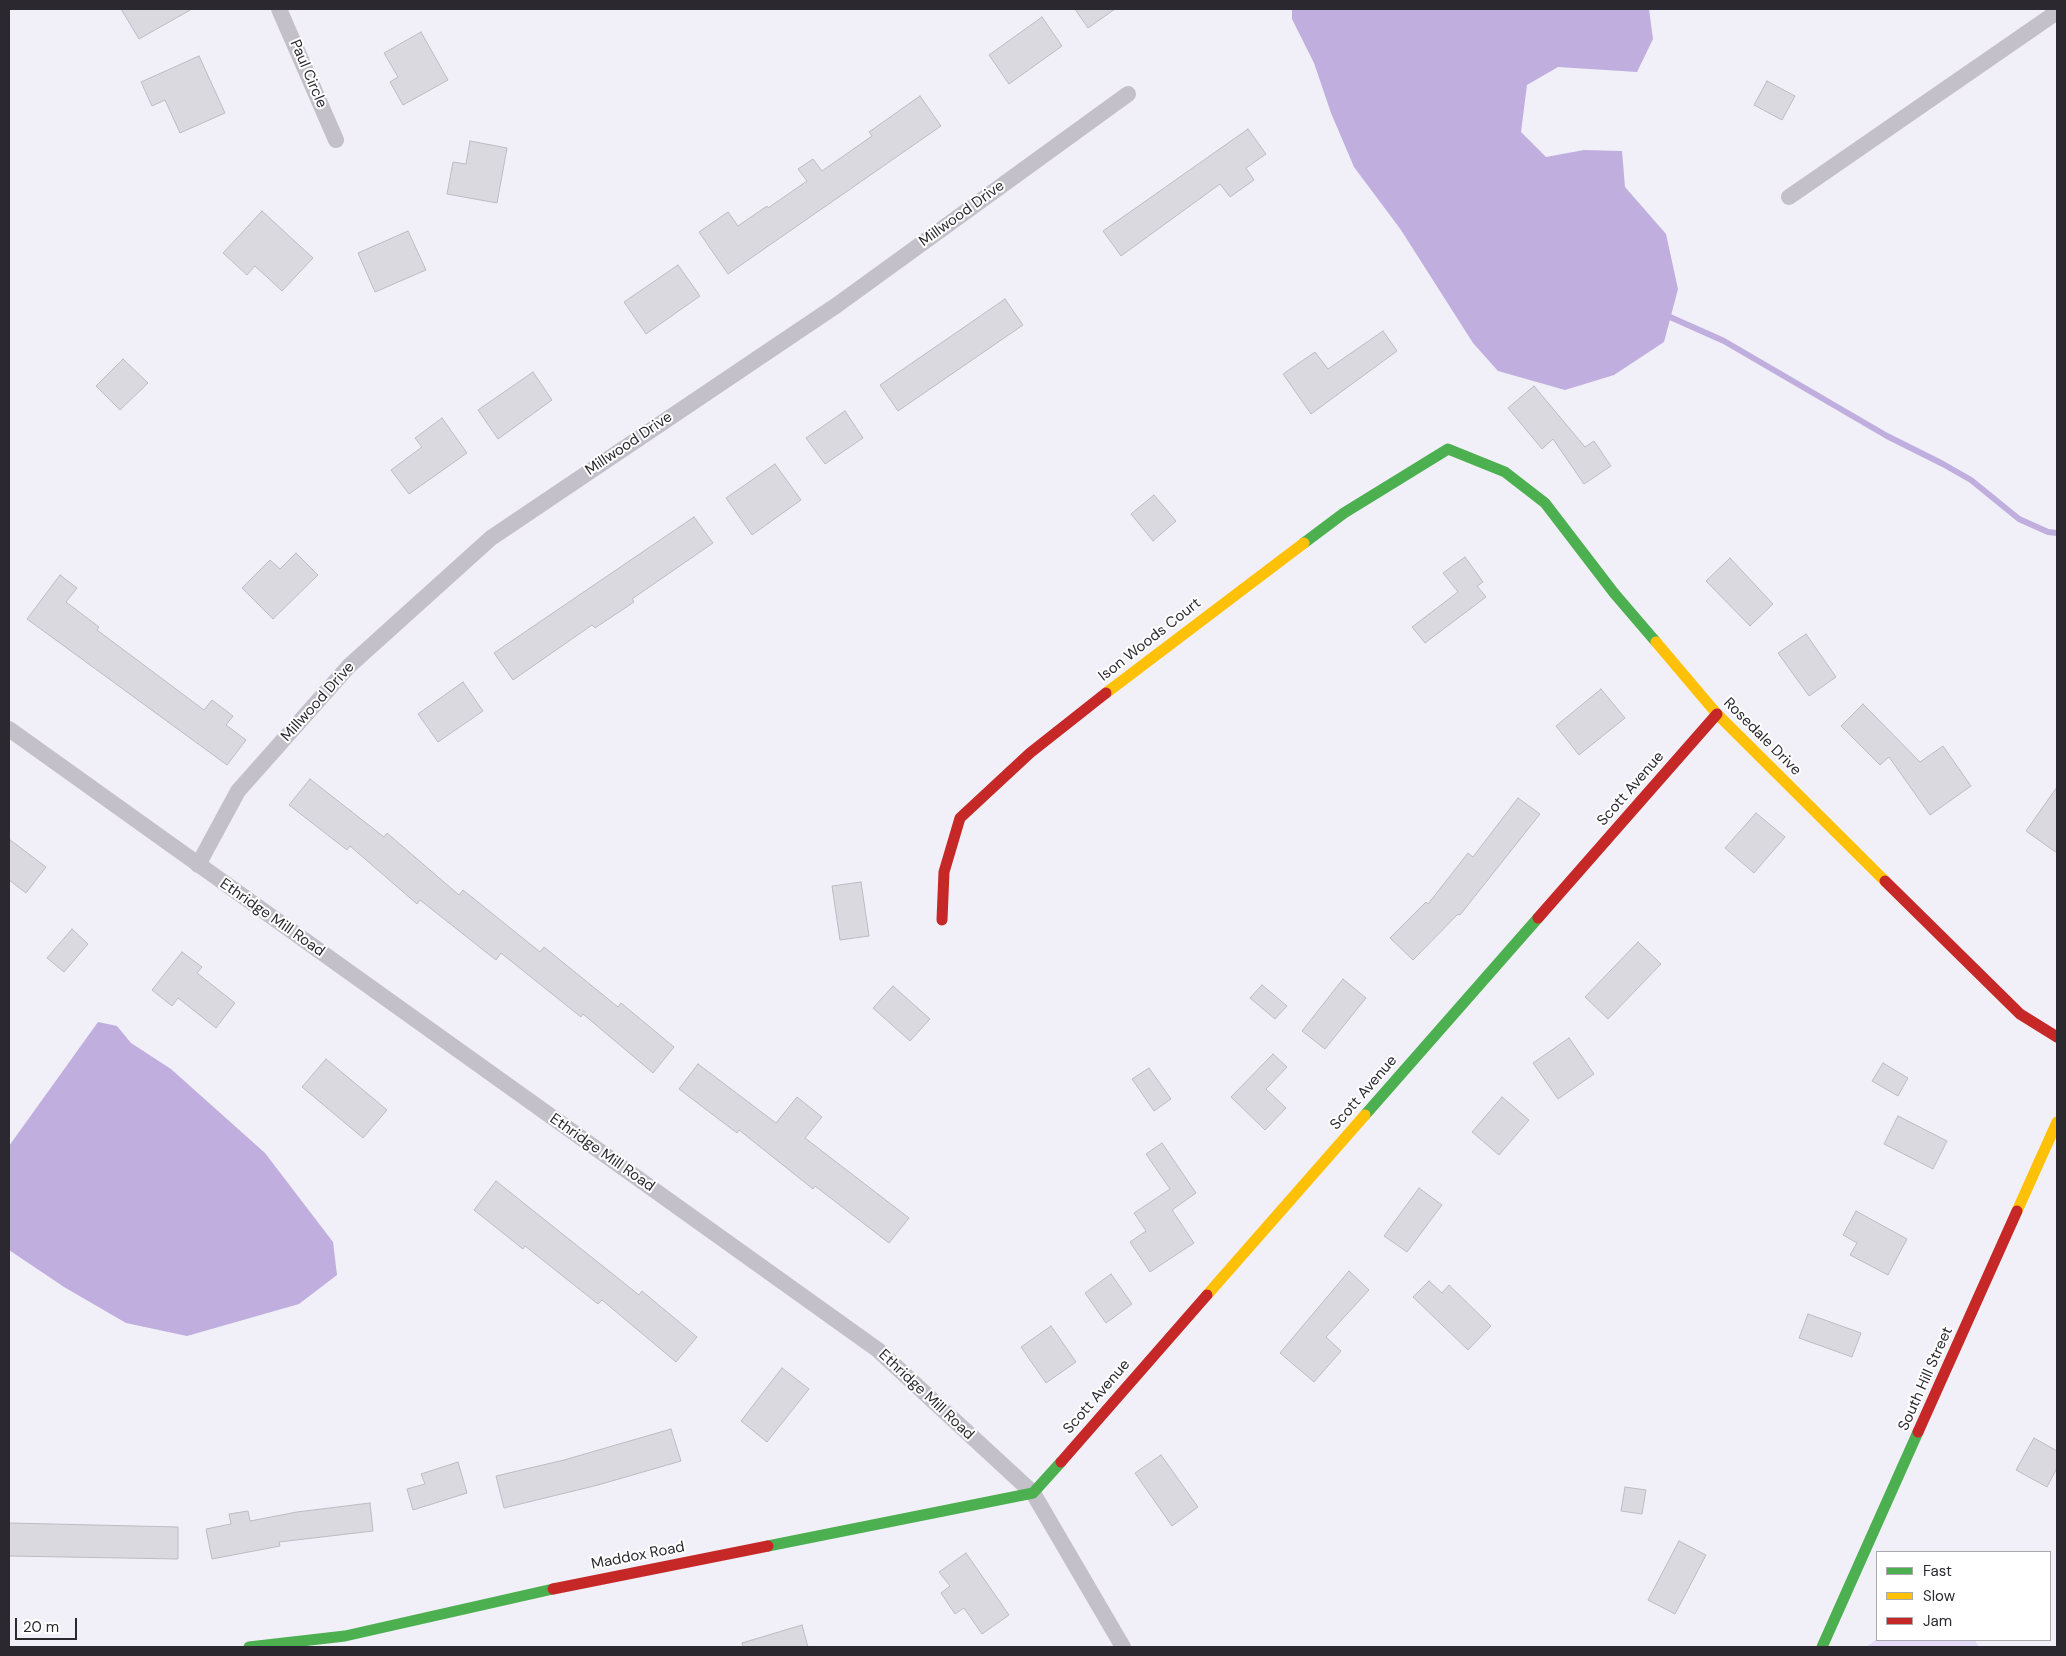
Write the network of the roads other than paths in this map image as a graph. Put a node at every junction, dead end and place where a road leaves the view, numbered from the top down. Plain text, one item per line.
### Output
1 (279, 9) edge
2 (2057, 12) edge
3 (1128, 94) dead end
4 (336, 140) dead end
5 (1789, 197) dead end
6 (1458, 452) joint
7 (1717, 714) junction
8 (9, 729) edge
9 (198, 865) junction
10 (942, 920) dead end
11 (2057, 1037) edge
12 (2057, 1122) edge
13 (1033, 1493) junction
14 (249, 1647) edge
15 (1123, 1647) edge
16 (1822, 1647) edge

1 - 4 street, Paul Circle
2 - 5 street
3 - 9 street, Millwood Drive
6 - 7 street, Rosedale Drive
6 - 10 street, Ison Woods Court
7 - 11 street, Rosedale Drive
7 - 13 street, Scott Avenue
8 - 9 street, Ethridge Mill Road
9 - 13 street, Ethridge Mill Road
12 - 16 street, South Hill Street
13 - 14 street, Maddox Road
13 - 15 street, Ethridge Mill Road

